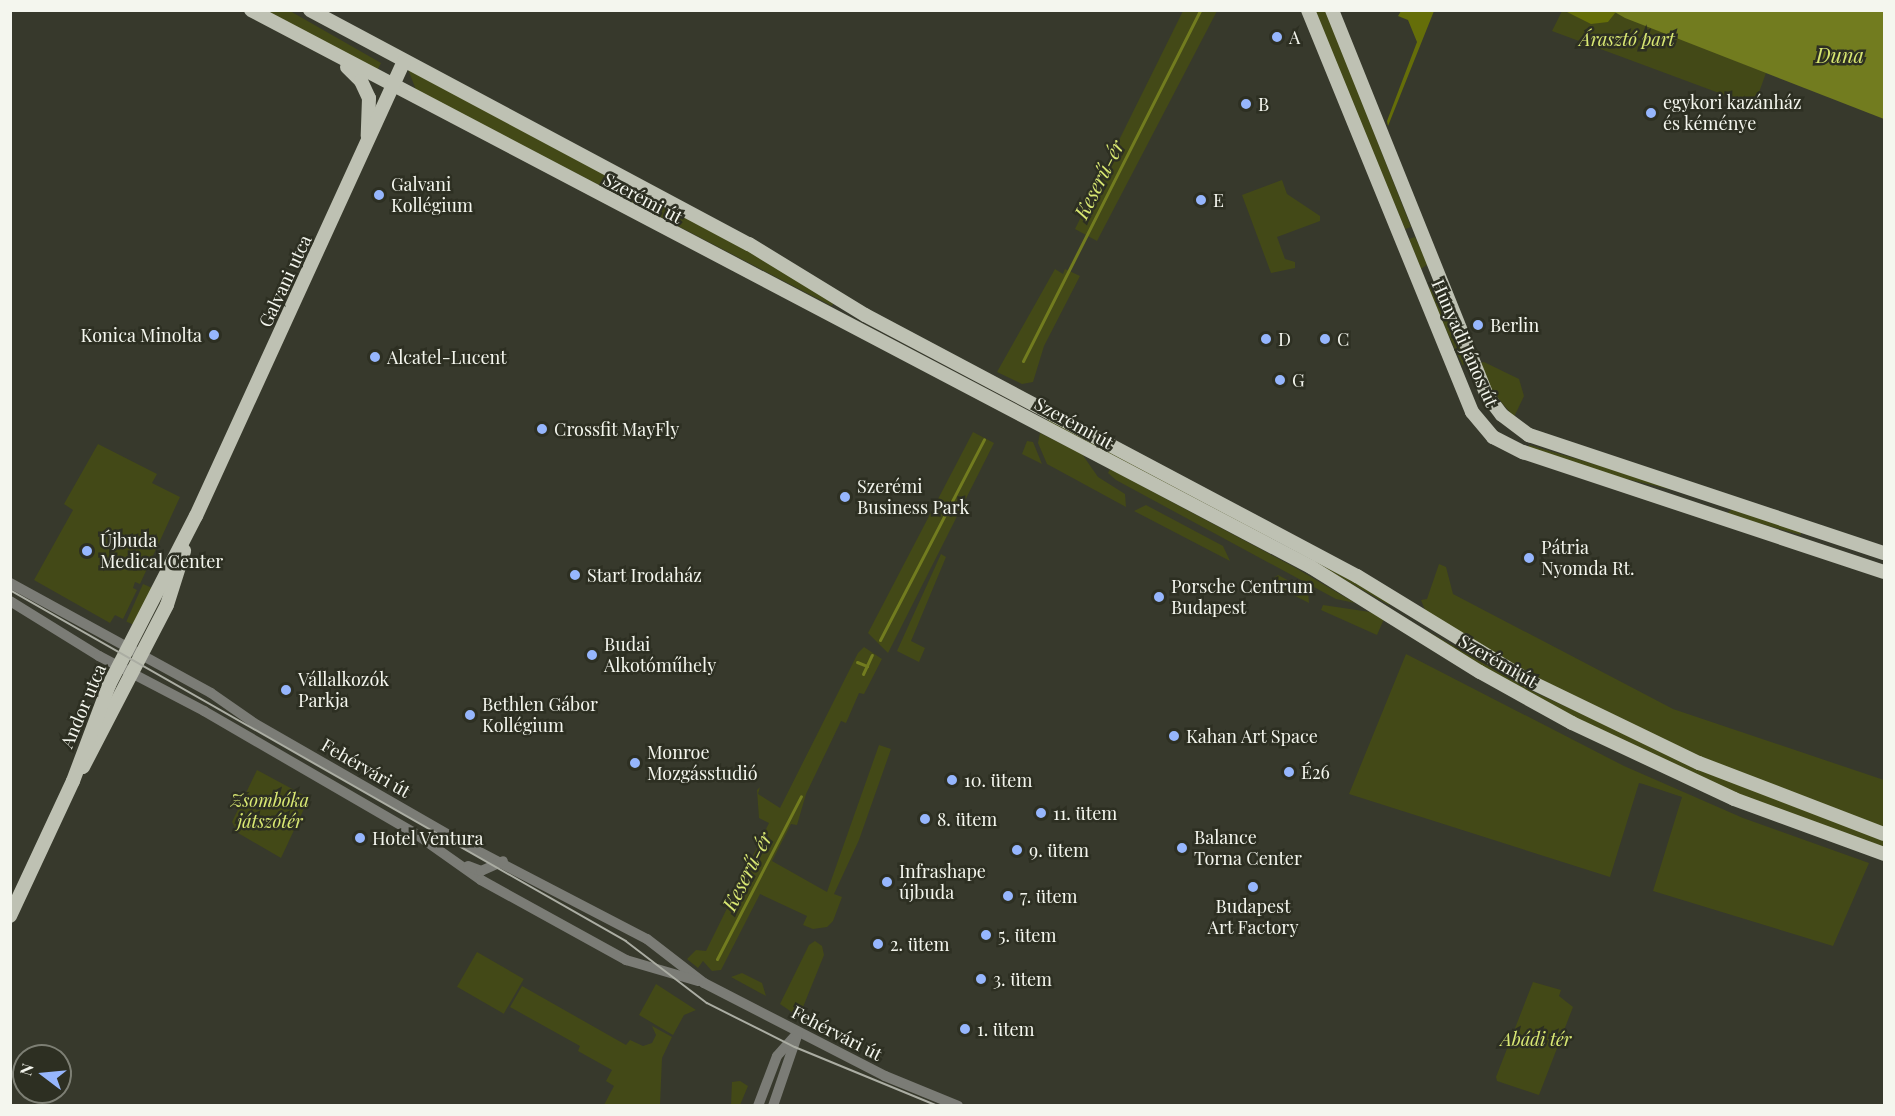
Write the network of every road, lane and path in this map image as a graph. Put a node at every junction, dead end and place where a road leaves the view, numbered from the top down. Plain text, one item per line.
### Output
1 (251, 10) edge
2 (310, 10) edge
3 (1308, 10) edge
4 (1332, 10) edge
5 (339, 59) junction
6 (404, 61) junction
7 (395, 86) junction
8 (365, 151) junction
9 (1419, 229) junction
10 (1400, 236) junction
11 (1437, 272) junction
12 (1417, 279) junction
13 (1524, 432) junction
14 (1490, 433) junction
15 (1690, 488) junction
16 (1709, 495) junction
17 (1684, 506) junction
18 (1703, 512) junction
19 (196, 516) junction
20 (1809, 528) junction
21 (1803, 545) junction
22 (1884, 553) edge
23 (1884, 572) edge
24 (10, 583) edge
25 (10, 601) edge
26 (129, 648) junction
27 (143, 655) junction
28 (118, 667) junction
29 (132, 674) junction
30 (73, 781) junction
31 (1884, 834) edge
32 (443, 853) junction
33 (1884, 854) edge
34 (503, 861) junction
35 (10, 916) edge
36 (704, 982) junction
37 (798, 1033) junction
38 (758, 1106) edge
39 (773, 1106) edge
40 (958, 1106) edge

1 - 5 main road, Szerémi út
2 - 6 main road, Szerémi út
3 - 10 main road, Hunyadi János út
4 - 9 main road, Hunyadi János út
5 - 7 main road, Szerémi út
5 - 8 main road
6 - 7 main road, Galvani utca
6 - 31 main road, Szerémi út
7 - 8 main road, Galvani utca
7 - 33 main road, Szerémi út
8 - 19 main road, Galvani utca
9 - 10 main road
9 - 11 main road, Hunyadi János út
10 - 12 main road, Hunyadi János út
11 - 12 main road
11 - 13 main road, Hunyadi János út
12 - 14 main road, Hunyadi János út
13 - 14 main road
13 - 15 main road, Hunyadi János út
14 - 17 main road, Hunyadi János út
15 - 16 main road, Hunyadi János út
15 - 17 main road
16 - 18 main road
16 - 20 main road, Hunyadi János út
17 - 18 main road, Hunyadi János út
18 - 21 main road, Hunyadi János út
19 - 26 main road, Galvani utca
19 - 27 main road, Galvani utca
20 - 21 main road
20 - 22 main road, Hunyadi János út
21 - 23 main road, Hunyadi János út
24 - 26 street, Fehérvári út
25 - 28 street, Fehérvári út
26 - 27 street, Fehérvári út
26 - 28 main road, Andor utca
27 - 29 main road, Andor utca
27 - 34 street, Fehérvári út
28 - 29 street, Fehérvári út
28 - 30 main road, Andor utca
29 - 30 main road, Andor utca
29 - 32 street, Fehérvári út
30 - 35 main road, Andor utca
32 - 34 street
32 - 36 street, Fehérvári út
34 - 36 street, Fehérvári út
36 - 37 street, Fehérvári út
37 - 38 street
37 - 39 street
37 - 40 street, Fehérvári út

